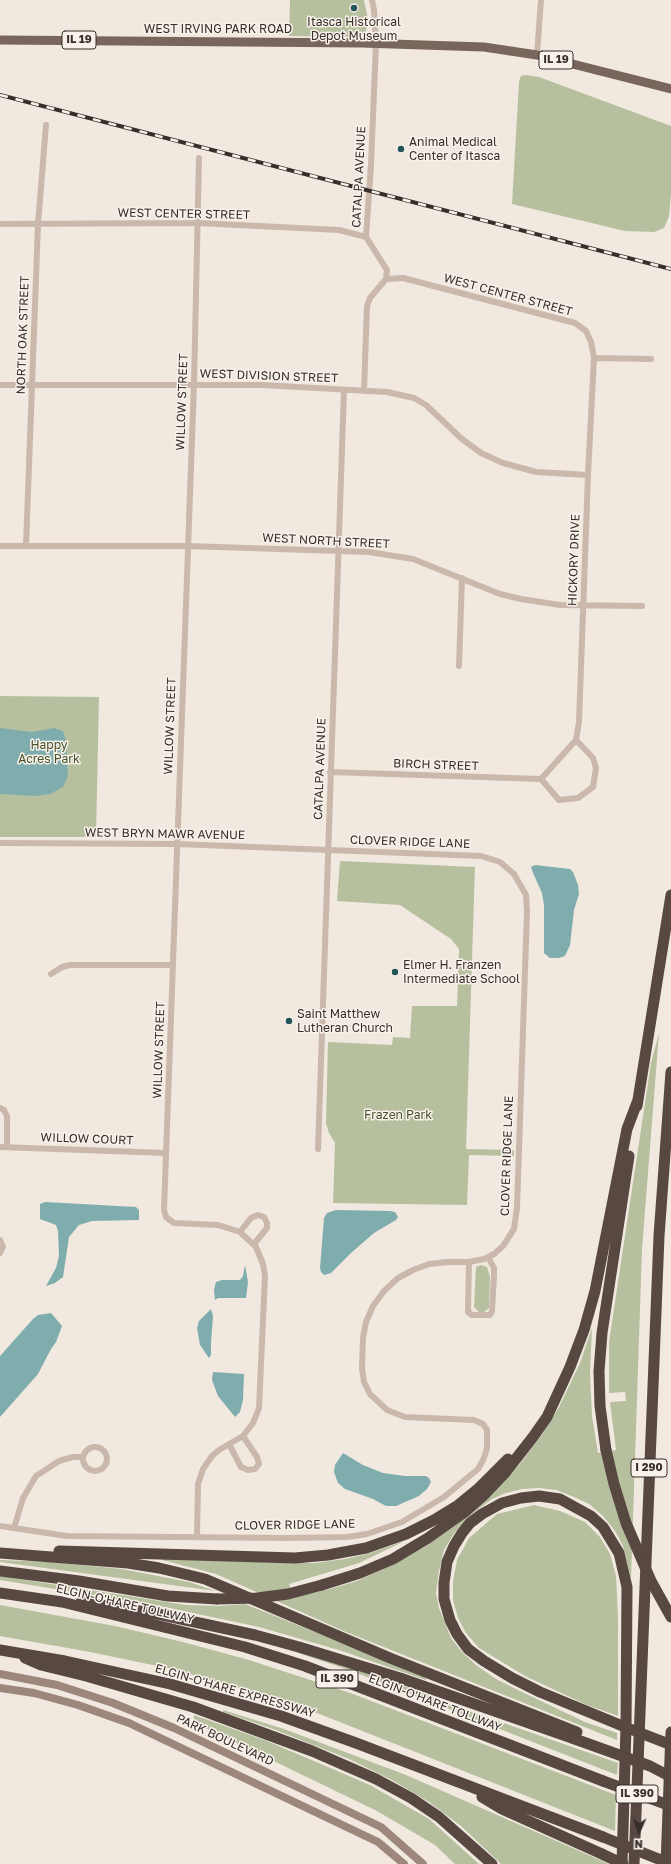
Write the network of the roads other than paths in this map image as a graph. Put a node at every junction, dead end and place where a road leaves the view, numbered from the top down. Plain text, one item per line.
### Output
1 (372, 0) edge
2 (541, 0) edge
3 (0, 40) edge
4 (376, 43) junction
5 (537, 56) junction
6 (671, 89) edge
7 (46, 125) dead end
8 (199, 158) dead end
9 (198, 223) junction
10 (0, 224) edge
11 (38, 224) junction
12 (366, 237) junction
13 (386, 279) junction
14 (594, 358) junction
15 (651, 359) dead end
16 (194, 384) junction
17 (0, 385) edge
18 (32, 385) junction
19 (344, 390) junction
20 (364, 391) junction
21 (588, 475) junction
22 (0, 546) edge
23 (26, 546) junction
24 (187, 546) junction
25 (339, 551) junction
26 (462, 578) junction
27 (584, 605) junction
28 (642, 606) dead end
29 (459, 666) dead end
30 (576, 740) junction
31 (330, 772) junction
32 (541, 779) junction
33 (0, 843) edge
34 (177, 844) junction
35 (329, 849) junction
36 (671, 895) edge
37 (173, 965) junction
38 (51, 974) dead end
39 (671, 1072) edge
40 (638, 1100) junction
41 (0, 1108) edge
42 (3, 1147) edge
43 (318, 1149) dead end
44 (166, 1153) junction
45 (240, 1232) junction
46 (0, 1240) edge
47 (254, 1244) junction
48 (0, 1253) edge
49 (488, 1257) junction
50 (469, 1262) junction
51 (554, 1400) junction
52 (244, 1436) junction
53 (228, 1444) junction
54 (83, 1457) junction
55 (0, 1526) edge
56 (14, 1528) junction
57 (196, 1538) junction
58 (0, 1552) edge
59 (25, 1554) junction
60 (0, 1571) edge
61 (0, 1593) edge
62 (62, 1602) junction
63 (671, 1617) edge
64 (4, 1651) edge
65 (0, 1674) edge
66 (0, 1688) edge
67 (671, 1732) edge
68 (575, 1735) junction
69 (671, 1745) edge
70 (671, 1771) edge
71 (671, 1777) edge
72 (448, 1779) junction
73 (671, 1806) edge
74 (404, 1864) edge
75 (423, 1864) edge
76 (492, 1864) edge
77 (623, 1864) edge
78 (634, 1864) edge
79 (666, 1864) edge
80 (671, 1864) edge

1 - 4 street, CATALPA AVENUE
2 - 5 street
3 - 4 main road, WEST IRVING PARK ROAD / IL 19
4 - 5 main road, WEST IRVING PARK ROAD / IL 19
4 - 12 street, CATALPA AVENUE
5 - 6 main road, WEST IRVING PARK ROAD / IL 19
7 - 11 street, NORTH OAK STREET
8 - 9 street, WILLOW STREET
9 - 11 street, WEST CENTER STREET
9 - 12 street, WEST CENTER STREET
9 - 16 street, WILLOW STREET
10 - 11 street, WEST CENTER STREET
11 - 18 street, NORTH OAK STREET
12 - 13 street, CATALPA AVENUE
13 - 14 street, WEST CENTER STREET
13 - 20 street
14 - 15 street
14 - 21 street, HICKORY DRIVE
16 - 18 street, WEST DIVISION STREET
16 - 19 street, WEST DIVISION STREET
16 - 24 street, WILLOW STREET
17 - 18 street, WEST DIVISION STREET
18 - 23 street, NORTH OAK STREET
19 - 20 street, WEST DIVISION STREET
19 - 25 street, CATALPA AVENUE
20 - 21 street
21 - 27 street, HICKORY DRIVE
22 - 23 street, WEST NORTH STREET
23 - 24 street, WEST NORTH STREET
24 - 25 street, WEST NORTH STREET
24 - 34 street, WILLOW STREET
25 - 26 street, WEST NORTH STREET
25 - 31 street, CATALPA AVENUE
26 - 27 street, WEST NORTH STREET
26 - 29 street
27 - 28 street, WEST NORTH STREET
27 - 30 street, HICKORY DRIVE
30 - 32 street, HICKORY DRIVE
30 - 32 street
31 - 32 street, BIRCH STREET
31 - 35 street, CATALPA AVENUE
33 - 34 street, WEST BRYN MAWR AVENUE
34 - 35 street, WEST BRYN MAWR AVENUE
34 - 37 street, WILLOW STREET
35 - 43 street, CATALPA AVENUE
35 - 49 street, CLOVER RIDGE LANE
36 - 40 highway
37 - 38 street
37 - 44 street, WILLOW STREET
39 - 78 highway, I 290
40 - 51 highway
40 - 63 highway, bridge
41 - 42 street, WILLOW COURT
42 - 44 street, WILLOW COURT
44 - 45 street, WILLOW STREET
45 - 47 street, WILLOW STREET
45 - 47 street
46 - 48 street
47 - 52 street, WILLOW STREET
49 - 50 street, CLOVER RIDGE LANE
49 - 50 street
50 - 57 street, CLOVER RIDGE LANE
51 - 59 highway
51 - 60 highway, bridge
52 - 53 street
52 - 53 street
53 - 57 street
54 - 54 street
54 - 56 street
55 - 56 street, CLOVER RIDGE LANE
56 - 57 street, CLOVER RIDGE LANE
58 - 59 highway
59 - 68 highway
61 - 62 highway, ELGIN-O'HARE TOLLWAY / IL 390
62 - 68 highway
62 - 73 highway, ELGIN-O'HARE TOLLWAY / IL 390, bridge
64 - 72 highway, ELGIN-O'HARE EXPRESSWAY
64 - 76 highway
65 - 75 street, PARK BOULEVARD
66 - 74 street, PARK BOULEVARD
67 - 79 highway
68 - 70 highway
68 - 71 highway, bridge
69 - 77 highway, bridge
72 - 77 highway, bridge
72 - 80 highway, bridge

